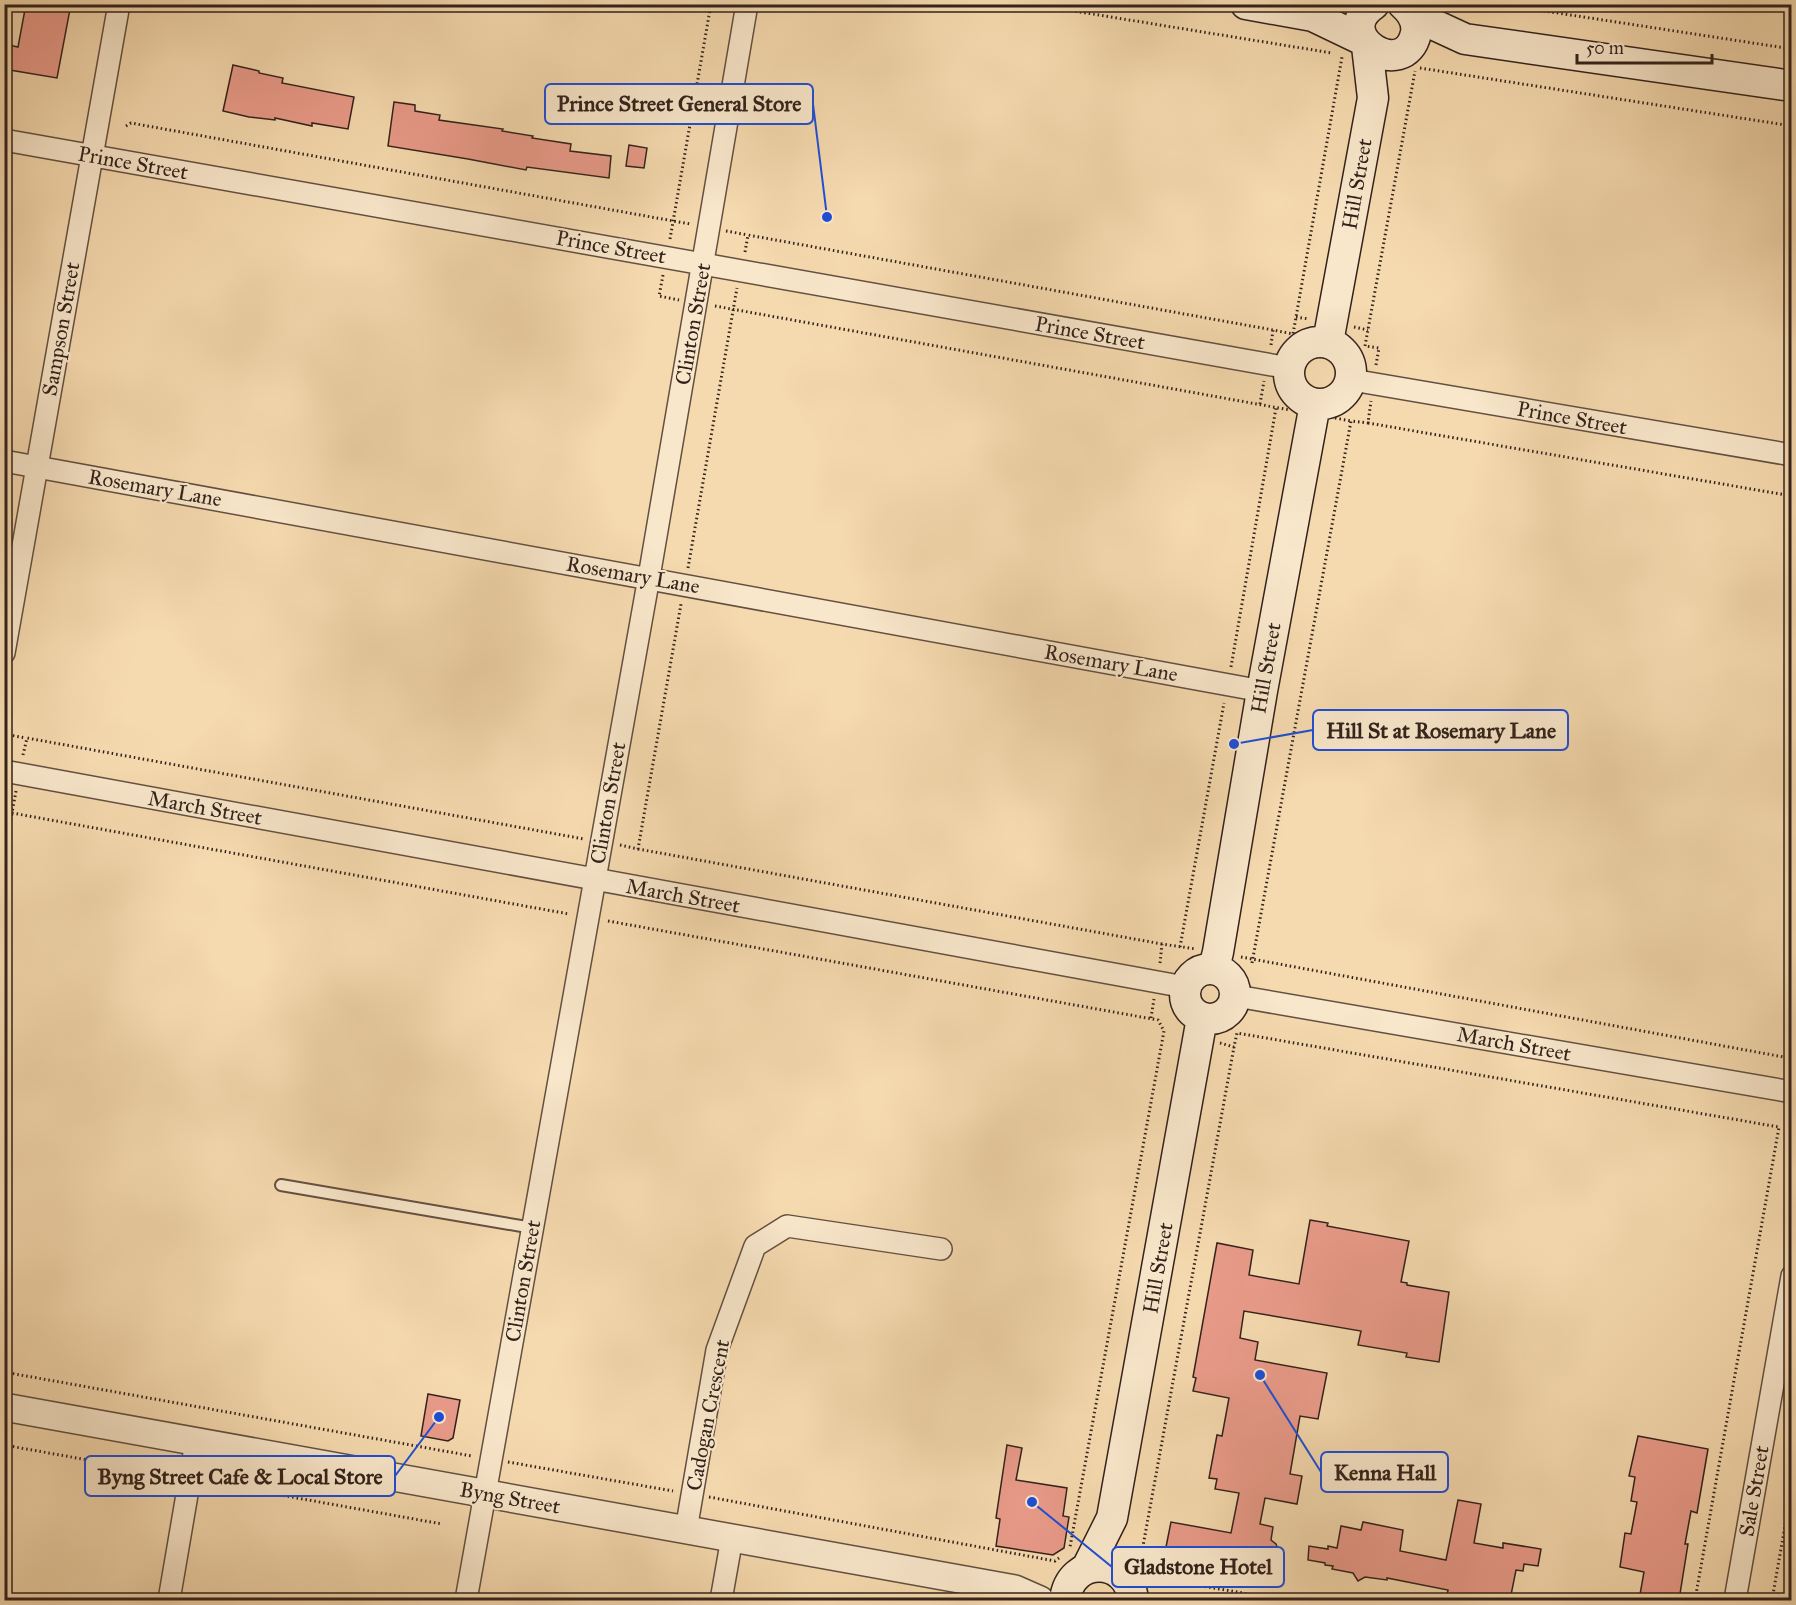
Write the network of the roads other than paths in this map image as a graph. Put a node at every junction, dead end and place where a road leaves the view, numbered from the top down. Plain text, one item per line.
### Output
1 (119, 4) edge
2 (747, 4) edge
3 (1246, 4) edge
4 (1371, 6) edge
5 (1408, 8) edge
6 (1313, 16) junction
7 (1465, 39) junction
8 (1365, 43) junction
9 (1403, 51) junction
10 (1791, 86) edge
11 (1373, 98) junction
12 (4, 140) edge
13 (92, 156) junction
14 (703, 264) junction
15 (1328, 342) junction
16 (1289, 368) junction
17 (1362, 382) junction
18 (1314, 409) junction
19 (1791, 455) edge
20 (4, 460) edge
21 (37, 466) junction
22 (649, 578) junction
23 (4, 653) edge
24 (1262, 691) junction
25 (4, 771) edge
26 (594, 879) junction
27 (1216, 960) junction
28 (1171, 985) junction
29 (1236, 996) junction
30 (1201, 1028) junction
31 (1791, 1092) edge
32 (281, 1185) dead end
33 (533, 1228) junction
34 (941, 1249) dead end
35 (1791, 1276) edge
36 (4, 1407) edge
37 (196, 1442) junction
38 (485, 1494) junction
39 (1112, 1518) junction
40 (686, 1530) junction
41 (732, 1538) junction
42 (1138, 1583) edge
43 (1074, 1584) edge
44 (1015, 1589) junction
45 (169, 1600) edge
46 (466, 1600) edge
47 (721, 1600) edge
48 (1040, 1600) edge
49 (1735, 1600) edge

1 - 13 street, Sampson Street
2 - 14 street, Clinton Street
3 - 6 main road
4 - 6 main road
4 - 8 main road, Hill Street
5 - 7 main road
5 - 9 main road, Hill Street
6 - 8 main road
7 - 9 main road
7 - 10 main road
8 - 9 main road
8 - 11 main road, Hill Street
9 - 11 main road, Hill Street
11 - 15 main road, Hill Street
12 - 13 street, Prince Street
13 - 14 street, Prince Street
13 - 21 street, Sampson Street
14 - 16 street, Prince Street
14 - 22 street, Clinton Street
15 - 16 main road
15 - 17 main road
16 - 18 main road
17 - 18 main road
17 - 19 street, Prince Street
18 - 24 main road, Hill Street
20 - 21 street, Rosemary Lane
21 - 22 street, Rosemary Lane
21 - 23 street, Sampson Street
22 - 24 street, Rosemary Lane
22 - 26 street, Clinton Street
24 - 27 main road, Hill Street
25 - 26 street, March Street
26 - 28 street, March Street
26 - 33 street, Clinton Street
27 - 28 main road
27 - 29 main road
28 - 30 main road
29 - 30 main road
29 - 31 street, March Street
30 - 39 main road, Hill Street
32 - 33 lane
33 - 38 street, Clinton Street
34 - 40 street, Cadogan Crescent
35 - 49 street, Sale Street
36 - 37 street, Byng Street
37 - 38 street, Byng Street
37 - 45 street
38 - 40 street, Byng Street
38 - 46 street, Clinton Street
39 - 42 main road, Hill Street
39 - 43 main road, Hill Street
40 - 41 street, Byng Street
41 - 44 street, Byng Street
41 - 47 street
42 - 43 main road
43 - 44 street, Byng Street
44 - 48 street, Byng Street

